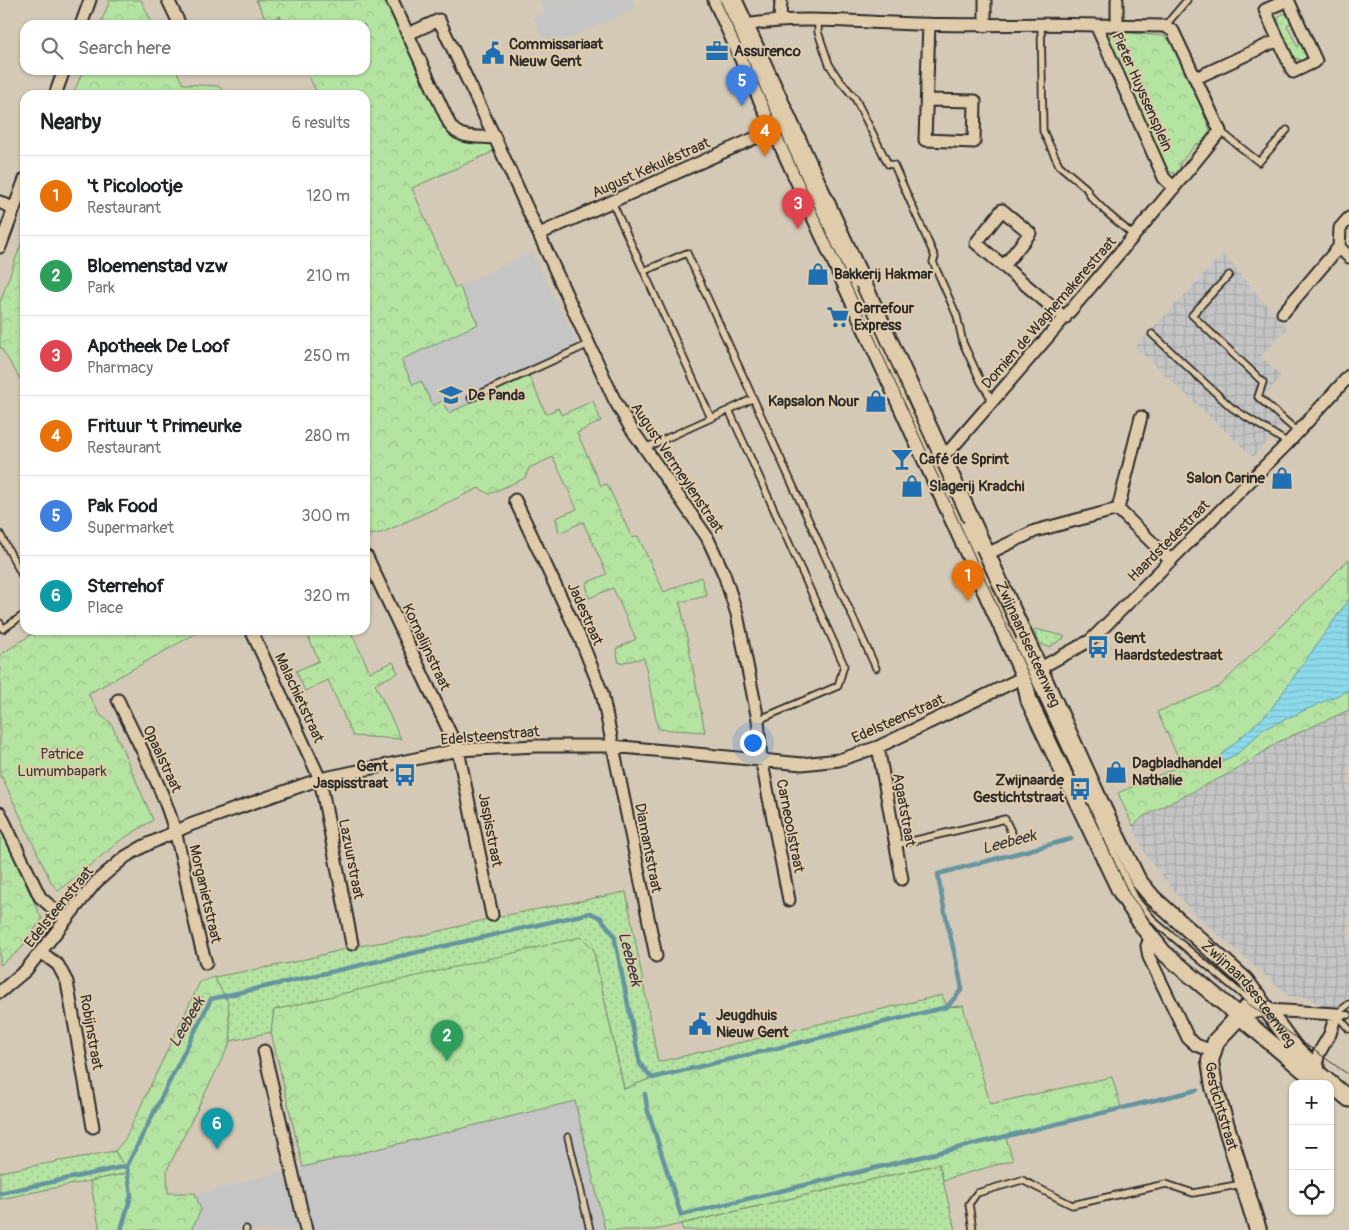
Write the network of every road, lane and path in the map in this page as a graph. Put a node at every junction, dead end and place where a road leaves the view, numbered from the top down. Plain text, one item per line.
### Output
1 (90, 0) edge
2 (168, 0) edge
3 (392, 0) edge
4 (716, 0) edge
5 (721, 0) edge
6 (726, 0) edge
7 (734, 0) edge
8 (781, 0) edge
9 (985, 0) edge
10 (1117, 0) edge
11 (1188, 0) edge
12 (1288, 0) edge
13 (83, 20) edge
14 (178, 20) edge
15 (780, 20) junction
16 (818, 21) junction
17 (1041, 23) junction
18 (929, 24) junction
19 (746, 25) junction
20 (1096, 25) junction
21 (1117, 25) junction
22 (984, 26) junction
23 (1165, 26) junction
24 (408, 34) junction
25 (1278, 40) junction
26 (62, 75) edge
27 (1196, 78) junction
28 (57, 90) edge
29 (927, 100) junction
30 (790, 122) junction
31 (775, 129) junction
32 (1287, 130) dead end
33 (1220, 131) junction
34 (495, 138) junction
35 (1174, 188) junction
36 (20, 193) edge
37 (0, 202) edge
38 (612, 202) junction
39 (14, 209) junction
40 (1349, 218) edge
41 (539, 234) junction
42 (1134, 236) junction
43 (0, 247) edge
44 (1339, 247) junction
45 (1349, 257) edge
46 (1004, 266) junction
47 (644, 272) junction
48 (1229, 276) dead end
49 (1283, 313) dead end
50 (1064, 318) junction
51 (1152, 334) dead end
52 (589, 344) junction
53 (1349, 376) edge
54 (471, 398) dead end
55 (752, 399) junction
56 (993, 401) junction
57 (729, 410) junction
58 (712, 418) junction
59 (1141, 418) dead end
60 (1298, 432) junction
61 (1288, 443) junction
62 (645, 448) junction
63 (942, 454) junction
64 (515, 500) dead end
65 (1118, 509) junction
66 (0, 534) edge
67 (987, 554) junction
68 (1171, 561) junction
69 (370, 563) edge
70 (20, 572) edge
71 (20, 617) edge
72 (0, 623) edge
73 (253, 635) edge
74 (876, 668) dead end
75 (1032, 673) junction
76 (118, 700) dead end
77 (758, 720) junction
78 (612, 746) junction
79 (878, 747) junction
80 (458, 750) junction
81 (761, 758) junction
82 (320, 779) junction
83 (0, 813) edge
84 (175, 832) junction
85 (1014, 838) dead end
86 (895, 845) junction
87 (902, 878) dead end
88 (789, 900) dead end
89 (492, 915) dead end
90 (66, 920) junction
91 (1151, 936) junction
92 (352, 944) dead end
93 (41, 952) junction
94 (656, 956) dead end
95 (206, 963) dead end
96 (0, 992) edge
97 (1254, 999) junction
98 (1349, 1004) edge
99 (1267, 1010) junction
100 (1336, 1014) junction
101 (1349, 1015) edge
102 (1238, 1016) junction
103 (1349, 1029) edge
104 (264, 1050) dead end
105 (1212, 1051) junction
106 (1319, 1074) junction
107 (1349, 1099) edge
108 (93, 1127) dead end
109 (568, 1137) dead end
110 (1244, 1184) junction
111 (306, 1230) edge
112 (590, 1230) edge
113 (973, 1230) edge
114 (1258, 1230) edge

1 - 13 street
2 - 14 street
3 - 24 street
4 - 31 street, Zwijnaardsesteenweg
5 - 75 lane
6 - 75 lane
7 - 19 street, Zwijnaardsesteenweg
8 - 15 street
9 - 22 street
10 - 21 street
11 - 23 lane
12 - 25 street
12 - 25 street
15 - 16 street
15 - 19 street
16 - 18 street
16 - 56 lane
17 - 20 street
17 - 22 street
17 - 42 lane
18 - 22 street
18 - 29 street
19 - 30 street, Zwijnaardsesteenweg
20 - 21 street, Pieter Huyssensplein
20 - 35 street, Pieter Huyssensplein
21 - 23 street, Pieter Huyssensplein
23 - 27 street
24 - 34 street
24 - 34 street, August Vermeylenstraat
25 - 27 street
26 - 28 street
27 - 33 street
29 - 29 street
30 - 31 street, August Kekuléstraat
30 - 63 street, Zwijnaardsesteenweg
31 - 38 street, August Kekuléstraat
31 - 75 street, Zwijnaardsesteenweg
32 - 33 lane
33 - 35 street
34 - 41 street, August Vermeylenstraat
35 - 42 street, Domien de Waghemakerestraat
36 - 39 street
37 - 39 street
38 - 41 street, August Kekuléstraat
38 - 47 lane
39 - 43 street
40 - 44 street
41 - 52 street, August Vermeylenstraat
42 - 50 street, Domien de Waghemakerestraat
44 - 45 street
44 - 49 street
46 - 46 street
46 - 50 street
47 - 55 lane
47 - 58 lane
48 - 60 lane
50 - 56 street, Domien de Waghemakerestraat
51 - 61 lane
52 - 54 lane
52 - 62 street, August Vermeylenstraat
53 - 60 street, Haardstedestraat
55 - 57 lane
55 - 74 lane
56 - 63 street, Domien de Waghemakerestraat
57 - 58 lane
57 - 77 lane
58 - 62 lane
59 - 65 street
60 - 61 street, Haardstedestraat
61 - 68 street, Haardstedestraat
62 - 77 street, August Vermeylenstraat
63 - 67 street, Zwijnaardsesteenweg
64 - 78 street, Jadestraat
65 - 67 street
65 - 68 street
66 - 70 lane
67 - 75 street, Zwijnaardsesteenweg
68 - 75 street, Haardstedestraat
69 - 80 street, Kornalijnstraat
71 - 72 lane
73 - 82 street, Malachietstraat
75 - 79 street, Edelsteenstraat
75 - 91 street, Zwijnaardsesteenweg
75 - 97 street, Zwijnaardsesteenweg
76 - 84 street, Opaalstraat
77 - 81 street, August Vermeylenstraat
78 - 80 street, Edelsteenstraat
78 - 81 street, Edelsteenstraat
78 - 94 street, Diamantstraat
79 - 81 street, Edelsteenstraat
79 - 86 street, Agaatstraat
80 - 82 street, Edelsteenstraat
80 - 89 street, Jaspisstraat
81 - 88 street, Carneoolstraat
82 - 84 street, Edelsteenstraat
82 - 92 street, Lazuurstraat
83 - 90 street
84 - 90 street, Edelsteenstraat
84 - 95 street, Morganietstraat
85 - 86 lane
86 - 87 street, Agaatstraat
90 - 93 street, Edelsteenstraat
91 - 102 street, Zwijnaardsesteenweg
91 - 105 street
93 - 96 street, Edelsteenstraat
93 - 108 street, Robijnstraat
97 - 99 street, Zwijnaardsesteenweg
97 - 102 main road, Gestichtstraat
98 - 100 lane
99 - 100 street
99 - 102 street
99 - 106 street, Zwijnaardsesteenweg
100 - 101 lane
100 - 103 lane
100 - 106 street
102 - 105 main road, Gestichtstraat
102 - 106 street, Zwijnaardsesteenweg
104 - 111 street
105 - 110 main road, Gestichtstraat
106 - 107 street, Zwijnaardsesteenweg
109 - 112 lane
110 - 113 lane
110 - 114 main road, Gestichtstraat

